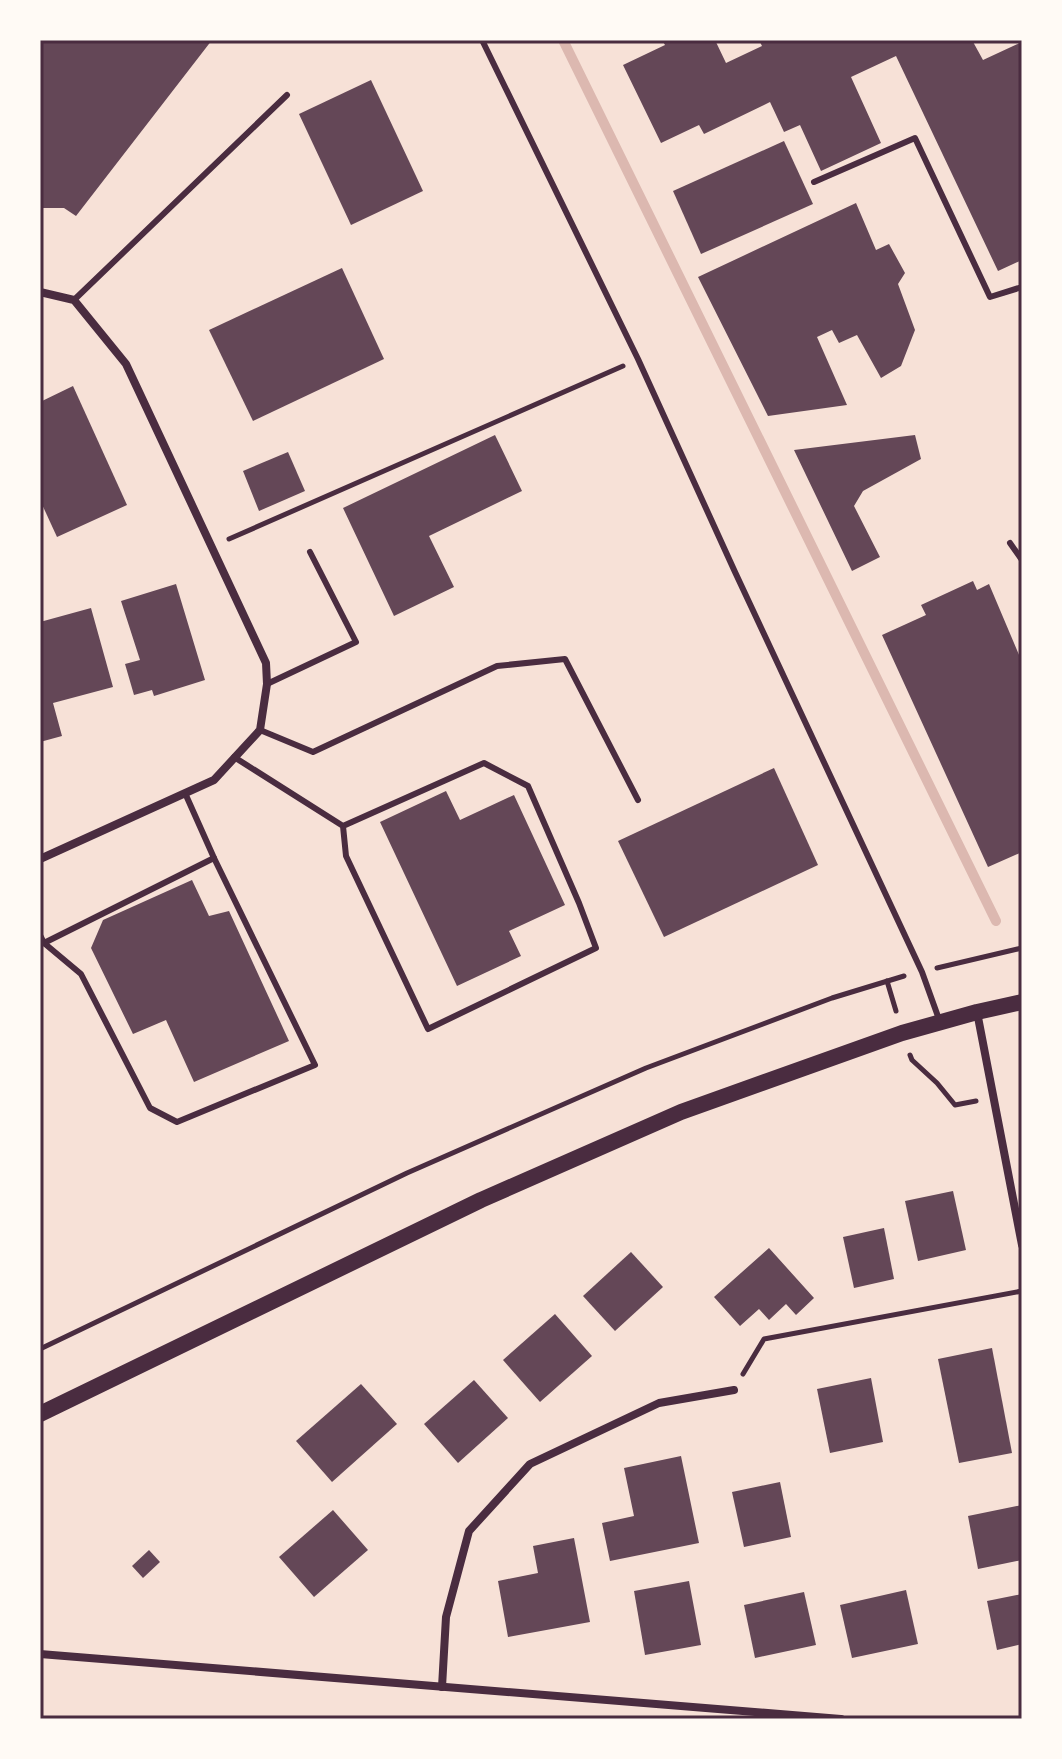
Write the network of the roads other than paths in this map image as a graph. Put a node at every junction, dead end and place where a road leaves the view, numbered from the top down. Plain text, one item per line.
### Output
1 (482, 40) edge
2 (287, 95) dead end
3 (814, 182) dead end
4 (1022, 287) edge
5 (40, 292) edge
6 (74, 300) junction
7 (1010, 543) dead end
8 (310, 552) dead end
9 (1022, 560) edge
10 (267, 684) junction
11 (260, 730) junction
12 (234, 757) junction
13 (185, 793) junction
14 (638, 800) dead end
15 (343, 826) junction
16 (214, 858) junction
17 (40, 859) edge
18 (42, 939) edge
19 (1022, 1002) edge
20 (977, 1012) junction
21 (940, 1022) junction
22 (1022, 1245) edge
23 (734, 1390) road end
24 (40, 1414) edge
25 (40, 1654) edge
26 (442, 1687) junction
27 (813, 1718) edge
28 (841, 1719) edge

1 - 21 lane
2 - 6 lane
3 - 4 lane
5 - 6 street
6 - 10 street
7 - 9 lane
8 - 10 lane
10 - 11 street
11 - 12 street
11 - 14 lane
12 - 13 street
12 - 15 lane
13 - 16 lane
13 - 17 street
15 - 15 lane
16 - 18 lane
16 - 18 lane
19 - 20 main road
20 - 21 main road
20 - 22 street
21 - 24 main road
23 - 26 street
25 - 26 street
26 - 27 street
27 - 28 street

